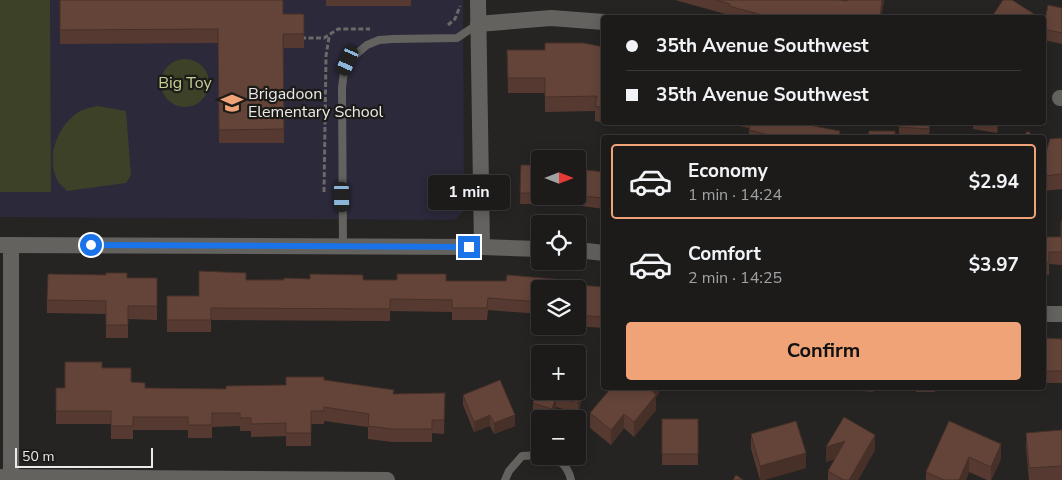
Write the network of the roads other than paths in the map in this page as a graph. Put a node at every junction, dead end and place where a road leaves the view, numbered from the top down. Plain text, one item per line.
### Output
1 (478, 0) edge
2 (601, 22) edge
3 (478, 24) junction
4 (6, 245) edge
5 (343, 247) junction
6 (482, 247) junction
7 (531, 249) edge
8 (586, 251) edge
9 (601, 254) edge
10 (1046, 314) edge
11 (1062, 314) edge
12 (531, 456) edge
13 (564, 465) edge
14 (8, 478) edge
15 (387, 480) edge
16 (505, 480) edge
17 (571, 480) edge

1 - 3 street
2 - 3 street
3 - 5 lane
3 - 6 street
4 - 5 street
4 - 14 street
5 - 6 street
6 - 7 street
8 - 9 street
10 - 11 street
12 - 16 lane
13 - 17 lane
14 - 15 street

